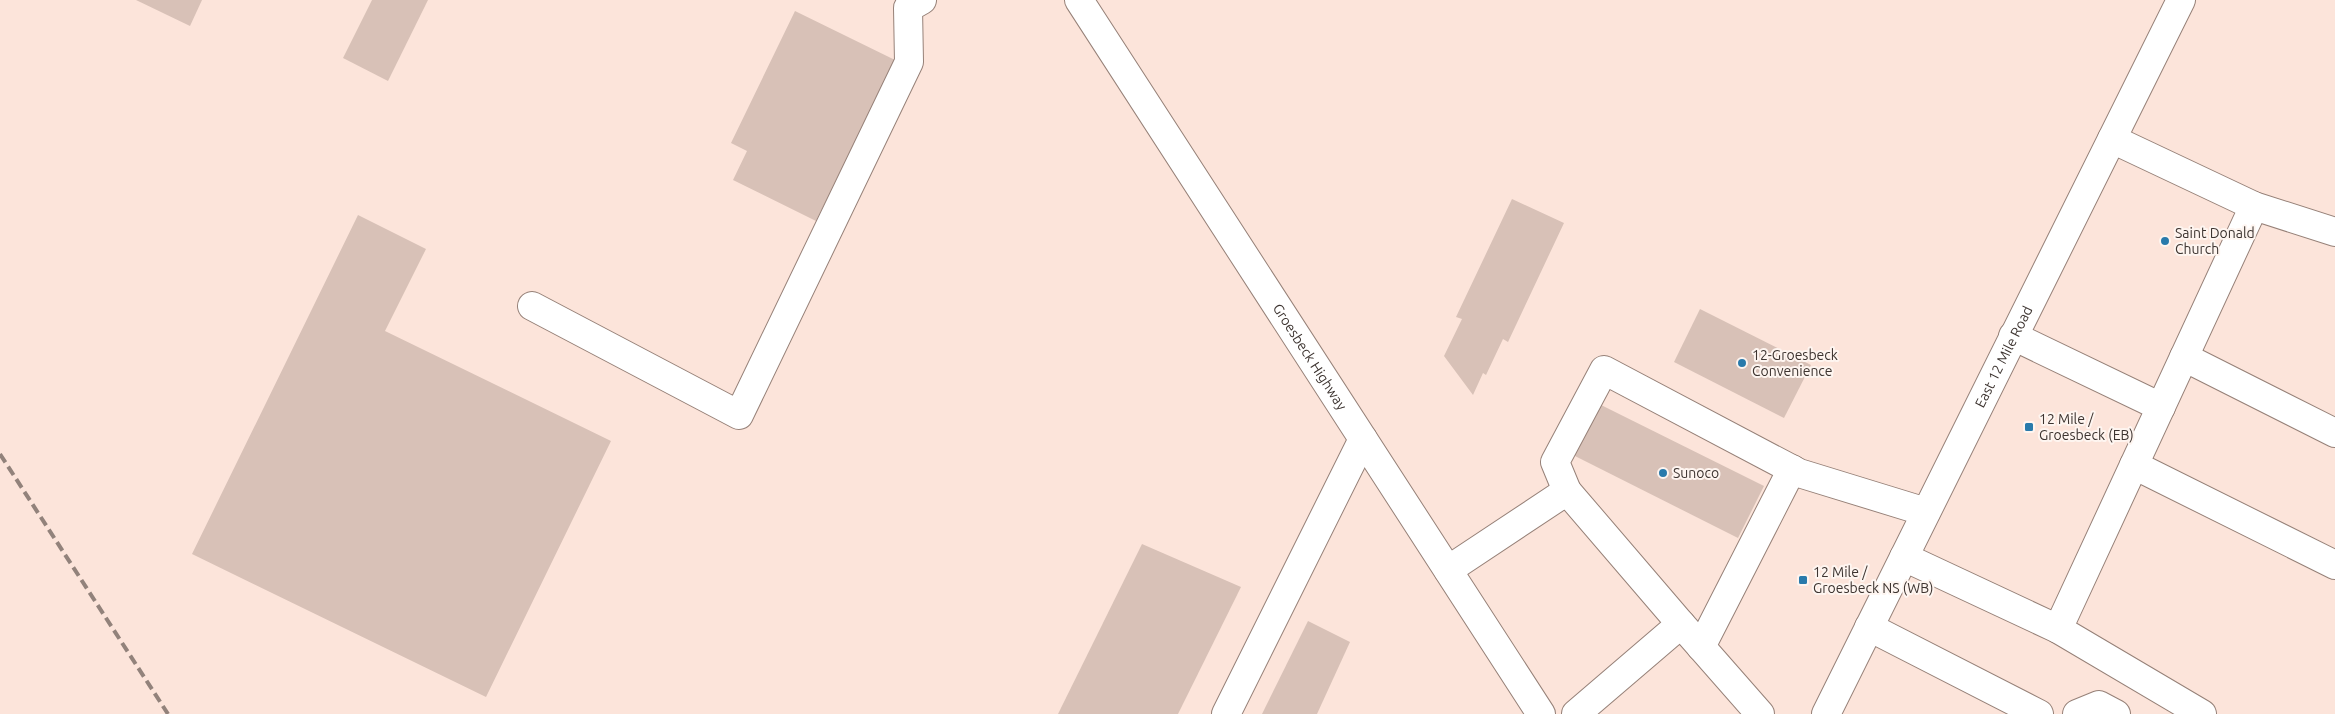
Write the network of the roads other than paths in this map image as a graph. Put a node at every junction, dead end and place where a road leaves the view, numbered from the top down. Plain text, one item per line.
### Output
1 (922, 0) edge
2 (1079, 0) edge
3 (2180, 0) edge
4 (2112, 138) junction
5 (2254, 206) junction
6 (2335, 232) edge
7 (532, 306) dead end
8 (2013, 336) junction
9 (2184, 357) junction
10 (2161, 407) junction
11 (2335, 433) edge
12 (1363, 439) junction
13 (2134, 465) junction
14 (1792, 469) junction
15 (1567, 491) junction
16 (1926, 512) junction
17 (1904, 558) junction
18 (2335, 565) edge
19 (1448, 570) junction
20 (1680, 624) junction
21 (1869, 627) junction
22 (2058, 629) junction
23 (1701, 647) junction
24 (1226, 714) edge
25 (1542, 714) edge
26 (1576, 714) edge
27 (1760, 714) edge
28 (1826, 714) edge
29 (2039, 714) edge
30 (2077, 714) edge
31 (2116, 714) edge
32 (2202, 714) edge

1 - 7 main road
2 - 12 main road, Groesbeck Highway
3 - 4 main road, East 12 Mile Road
4 - 5 main road
4 - 8 main road, East 12 Mile Road
5 - 6 main road
5 - 9 main road
8 - 10 main road
8 - 16 main road, East 12 Mile Road
9 - 10 main road
9 - 11 main road
10 - 13 main road
12 - 19 main road, Groesbeck Highway
12 - 24 main road
13 - 18 main road
13 - 22 main road
14 - 15 main road
14 - 16 main road
14 - 23 main road
15 - 19 main road
15 - 20 main road
16 - 17 main road, East 12 Mile Road
17 - 21 main road, East 12 Mile Road
17 - 22 main road
19 - 25 main road, Groesbeck Highway
20 - 23 main road
20 - 26 main road
21 - 28 main road, East 12 Mile Road
21 - 29 main road
22 - 32 main road
23 - 27 main road
30 - 31 main road

